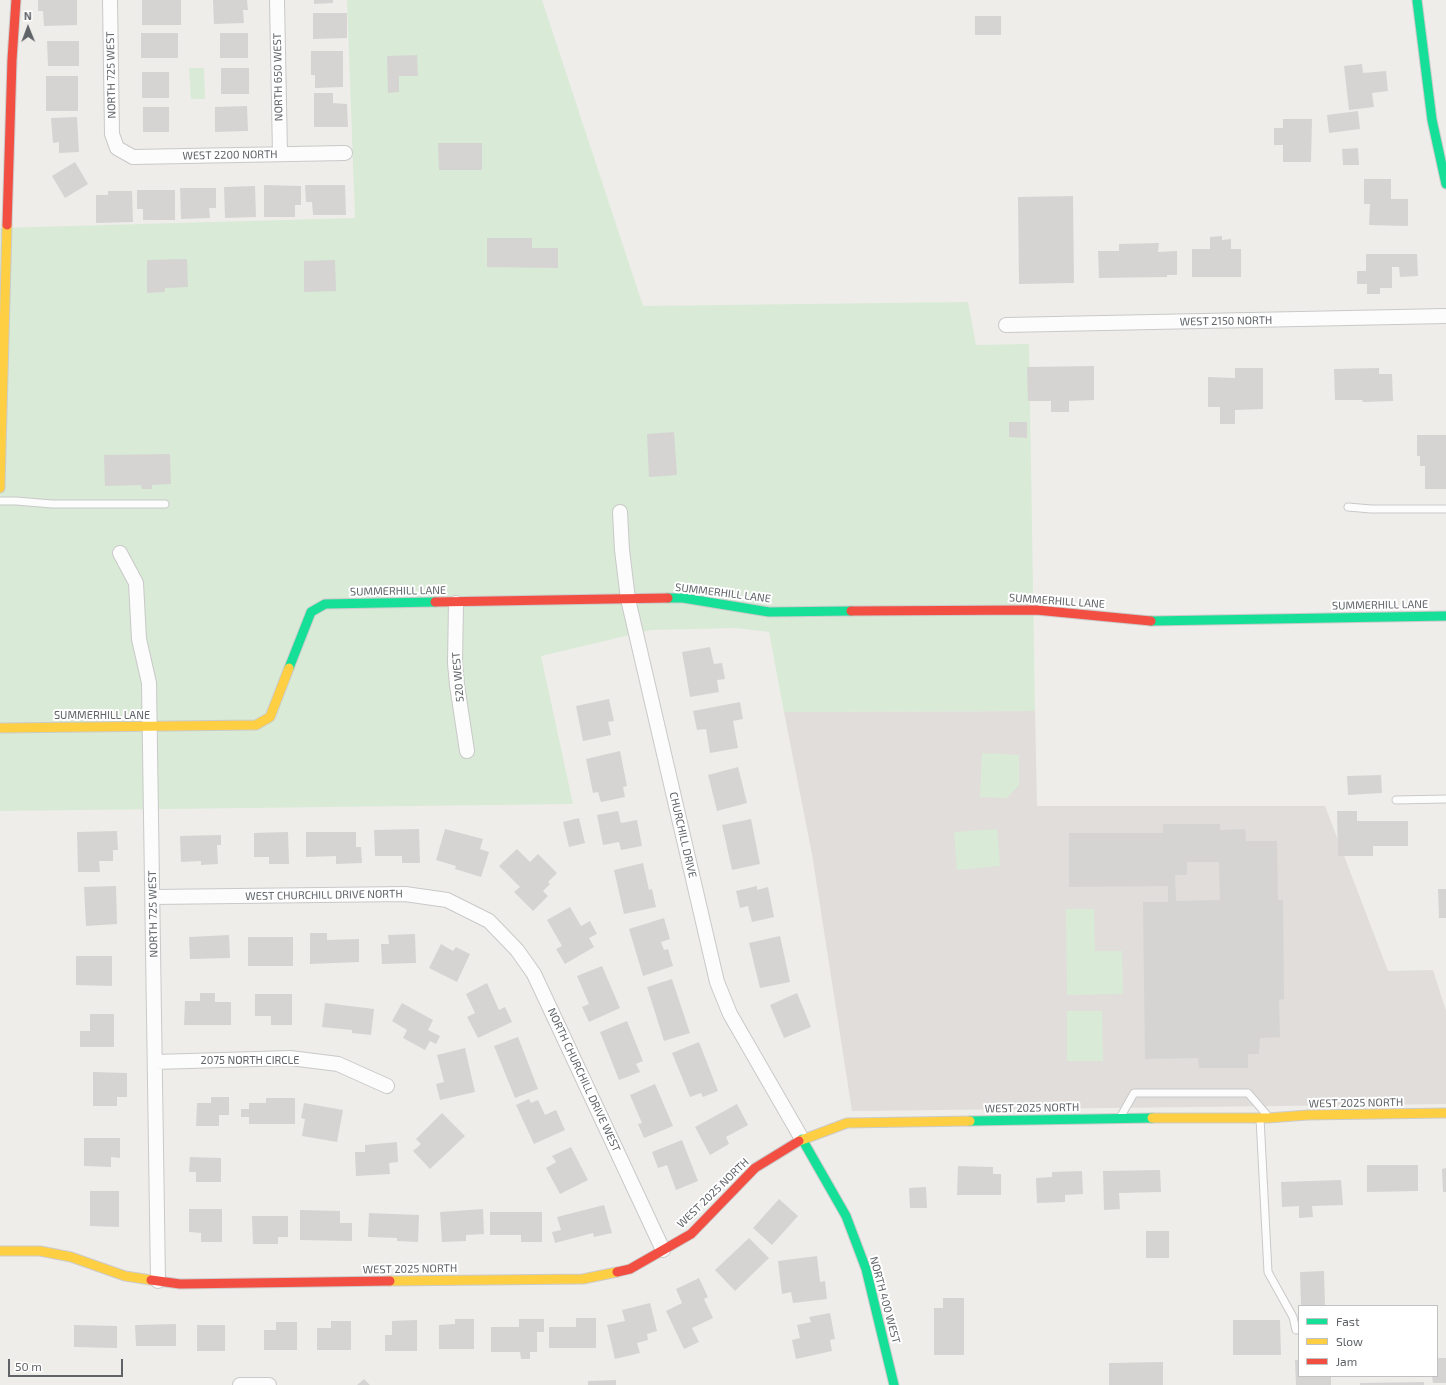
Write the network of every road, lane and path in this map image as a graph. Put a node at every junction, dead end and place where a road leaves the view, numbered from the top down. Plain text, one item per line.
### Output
1 (16, 0) edge
2 (110, 0) edge
3 (277, 0) edge
4 (1417, 0) edge
5 (117, 148) joint
6 (345, 153) dead end
7 (280, 154) junction
8 (1446, 184) edge
9 (1446, 316) edge
10 (1006, 325) dead end
11 (0, 488) edge
12 (0, 501) edge
13 (165, 504) dead end
14 (1348, 507) dead end
15 (1446, 509) edge
16 (620, 512) dead end
17 (120, 553) dead end
18 (628, 599) junction
19 (456, 603) junction
20 (1446, 616) edge
21 (151, 726) junction
22 (0, 728) edge
23 (467, 751) dead end
24 (1396, 800) dead end
25 (1446, 800) edge
26 (153, 897) junction
27 (489, 921) joint
28 (155, 1062) junction
29 (387, 1086) dead end
30 (1446, 1113) edge
31 (1120, 1118) junction
32 (1264, 1118) junction
33 (802, 1139) junction
34 (663, 1250) junction
35 (0, 1251) edge
36 (158, 1281) junction
37 (1296, 1330) dead end
38 (240, 1385) edge
39 (269, 1385) edge
40 (894, 1385) edge

1 - 11 street
2 - 5 street, NORTH 725 WEST
3 - 7 street, NORTH 650 WEST
4 - 8 street
5 - 7 street, WEST 2200 NORTH
6 - 7 street, WEST 2200 NORTH
9 - 10 street, WEST 2150 NORTH
12 - 13 lane
14 - 15 lane
16 - 18 street, CHURCHILL DRIVE
17 - 21 street, NORTH 725 WEST
18 - 19 street, SUMMERHILL LANE
18 - 20 street, SUMMERHILL LANE
18 - 33 street, CHURCHILL DRIVE
19 - 21 street, SUMMERHILL LANE
19 - 23 street, 520 WEST
21 - 22 street, SUMMERHILL LANE
21 - 26 street, NORTH 725 WEST
24 - 25 lane
26 - 27 street, WEST CHURCHILL DRIVE NORTH
26 - 28 street, NORTH 725 WEST
27 - 34 street, NORTH CHURCHILL DRIVE WEST
28 - 29 street, 2075 NORTH CIRCLE
28 - 36 street, NORTH 725 WEST
30 - 32 street, WEST 2025 NORTH
31 - 32 street, WEST 2025 NORTH
31 - 32 lane
31 - 33 street, WEST 2025 NORTH
32 - 37 lane
33 - 34 street, WEST 2025 NORTH
33 - 40 street, NORTH 400 WEST
34 - 36 street, WEST 2025 NORTH
35 - 36 street, WEST 2025 NORTH
38 - 39 street

